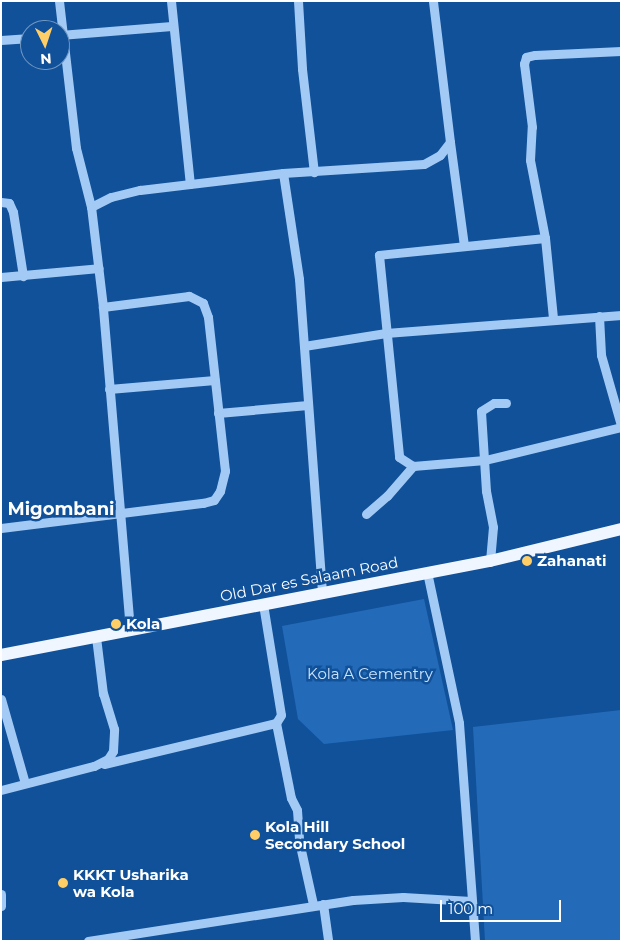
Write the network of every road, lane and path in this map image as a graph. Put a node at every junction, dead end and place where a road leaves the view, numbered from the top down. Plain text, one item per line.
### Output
1 (60, 1) edge
2 (171, 1) edge
3 (298, 1) edge
4 (433, 1) edge
5 (61, 20) edge
6 (172, 26) junction
7 (70, 34) edge
8 (20, 39) edge
9 (1, 40) edge
10 (621, 51) edge
11 (66, 70) edge
12 (450, 142) junction
13 (314, 172) junction
14 (284, 174) junction
15 (190, 184) junction
16 (1, 202) edge
17 (91, 207) junction
18 (545, 238) junction
19 (464, 245) junction
20 (99, 268) junction
21 (23, 276) junction
22 (1, 277) edge
23 (104, 307) junction
24 (621, 315) edge
25 (599, 316) junction
26 (552, 318) junction
27 (386, 333) junction
28 (304, 346) junction
29 (215, 380) junction
30 (109, 389) junction
31 (506, 403) dead end
32 (308, 405) junction
33 (218, 413) junction
34 (621, 426) edge
35 (485, 460) junction
36 (413, 466) junction
37 (366, 514) dead end
38 (120, 516) junction
39 (1, 528) edge
40 (621, 529) edge
41 (490, 561) junction
42 (427, 572) junction
43 (322, 593) junction
44 (263, 604) junction
45 (130, 630) junction
46 (96, 637) junction
47 (1, 654) edge
48 (1, 699) edge
49 (276, 723) junction
50 (101, 764) junction
51 (25, 783) junction
52 (1, 790) edge
53 (1, 894) edge
54 (472, 900) junction
55 (313, 904) junction
56 (323, 904) junction
57 (1, 906) edge
58 (138, 937) edge
59 (88, 941) edge
60 (328, 941) edge
61 (475, 941) edge

1 - 5 street
2 - 6 street
3 - 13 street
4 - 12 street
6 - 7 street
6 - 15 street
8 - 9 street
10 - 18 street
11 - 17 street
12 - 13 street
12 - 19 street
13 - 14 street
14 - 15 street
14 - 28 street
15 - 17 street
16 - 21 street
17 - 20 street
18 - 19 street
18 - 26 street
19 - 27 street
20 - 21 street
20 - 23 street
21 - 22 street
23 - 29 street
23 - 30 street
24 - 25 street
25 - 26 street
25 - 34 street
26 - 27 street
27 - 28 street
27 - 36 street
28 - 32 street
29 - 30 street
29 - 33 street
30 - 38 street
31 - 35 street
32 - 33 street
32 - 43 street
33 - 38 street
34 - 35 street
35 - 36 street
35 - 41 street
36 - 37 street
38 - 39 street
38 - 45 street
40 - 41 main road, Old Dar es Salaam Road
41 - 42 main road, Old Dar es Salaam Road
42 - 43 main road, Old Dar es Salaam Road
42 - 54 street
43 - 44 main road, Old Dar es Salaam Road
44 - 45 main road, Old Dar es Salaam Road
44 - 49 street
45 - 46 main road, Old Dar es Salaam Road
46 - 47 main road, Old Dar es Salaam Road
46 - 50 street
48 - 51 street
49 - 50 street
49 - 55 street
50 - 51 street
51 - 52 street
53 - 57 street
54 - 56 street
54 - 61 street
55 - 56 street
55 - 58 street
56 - 60 street
58 - 59 street

